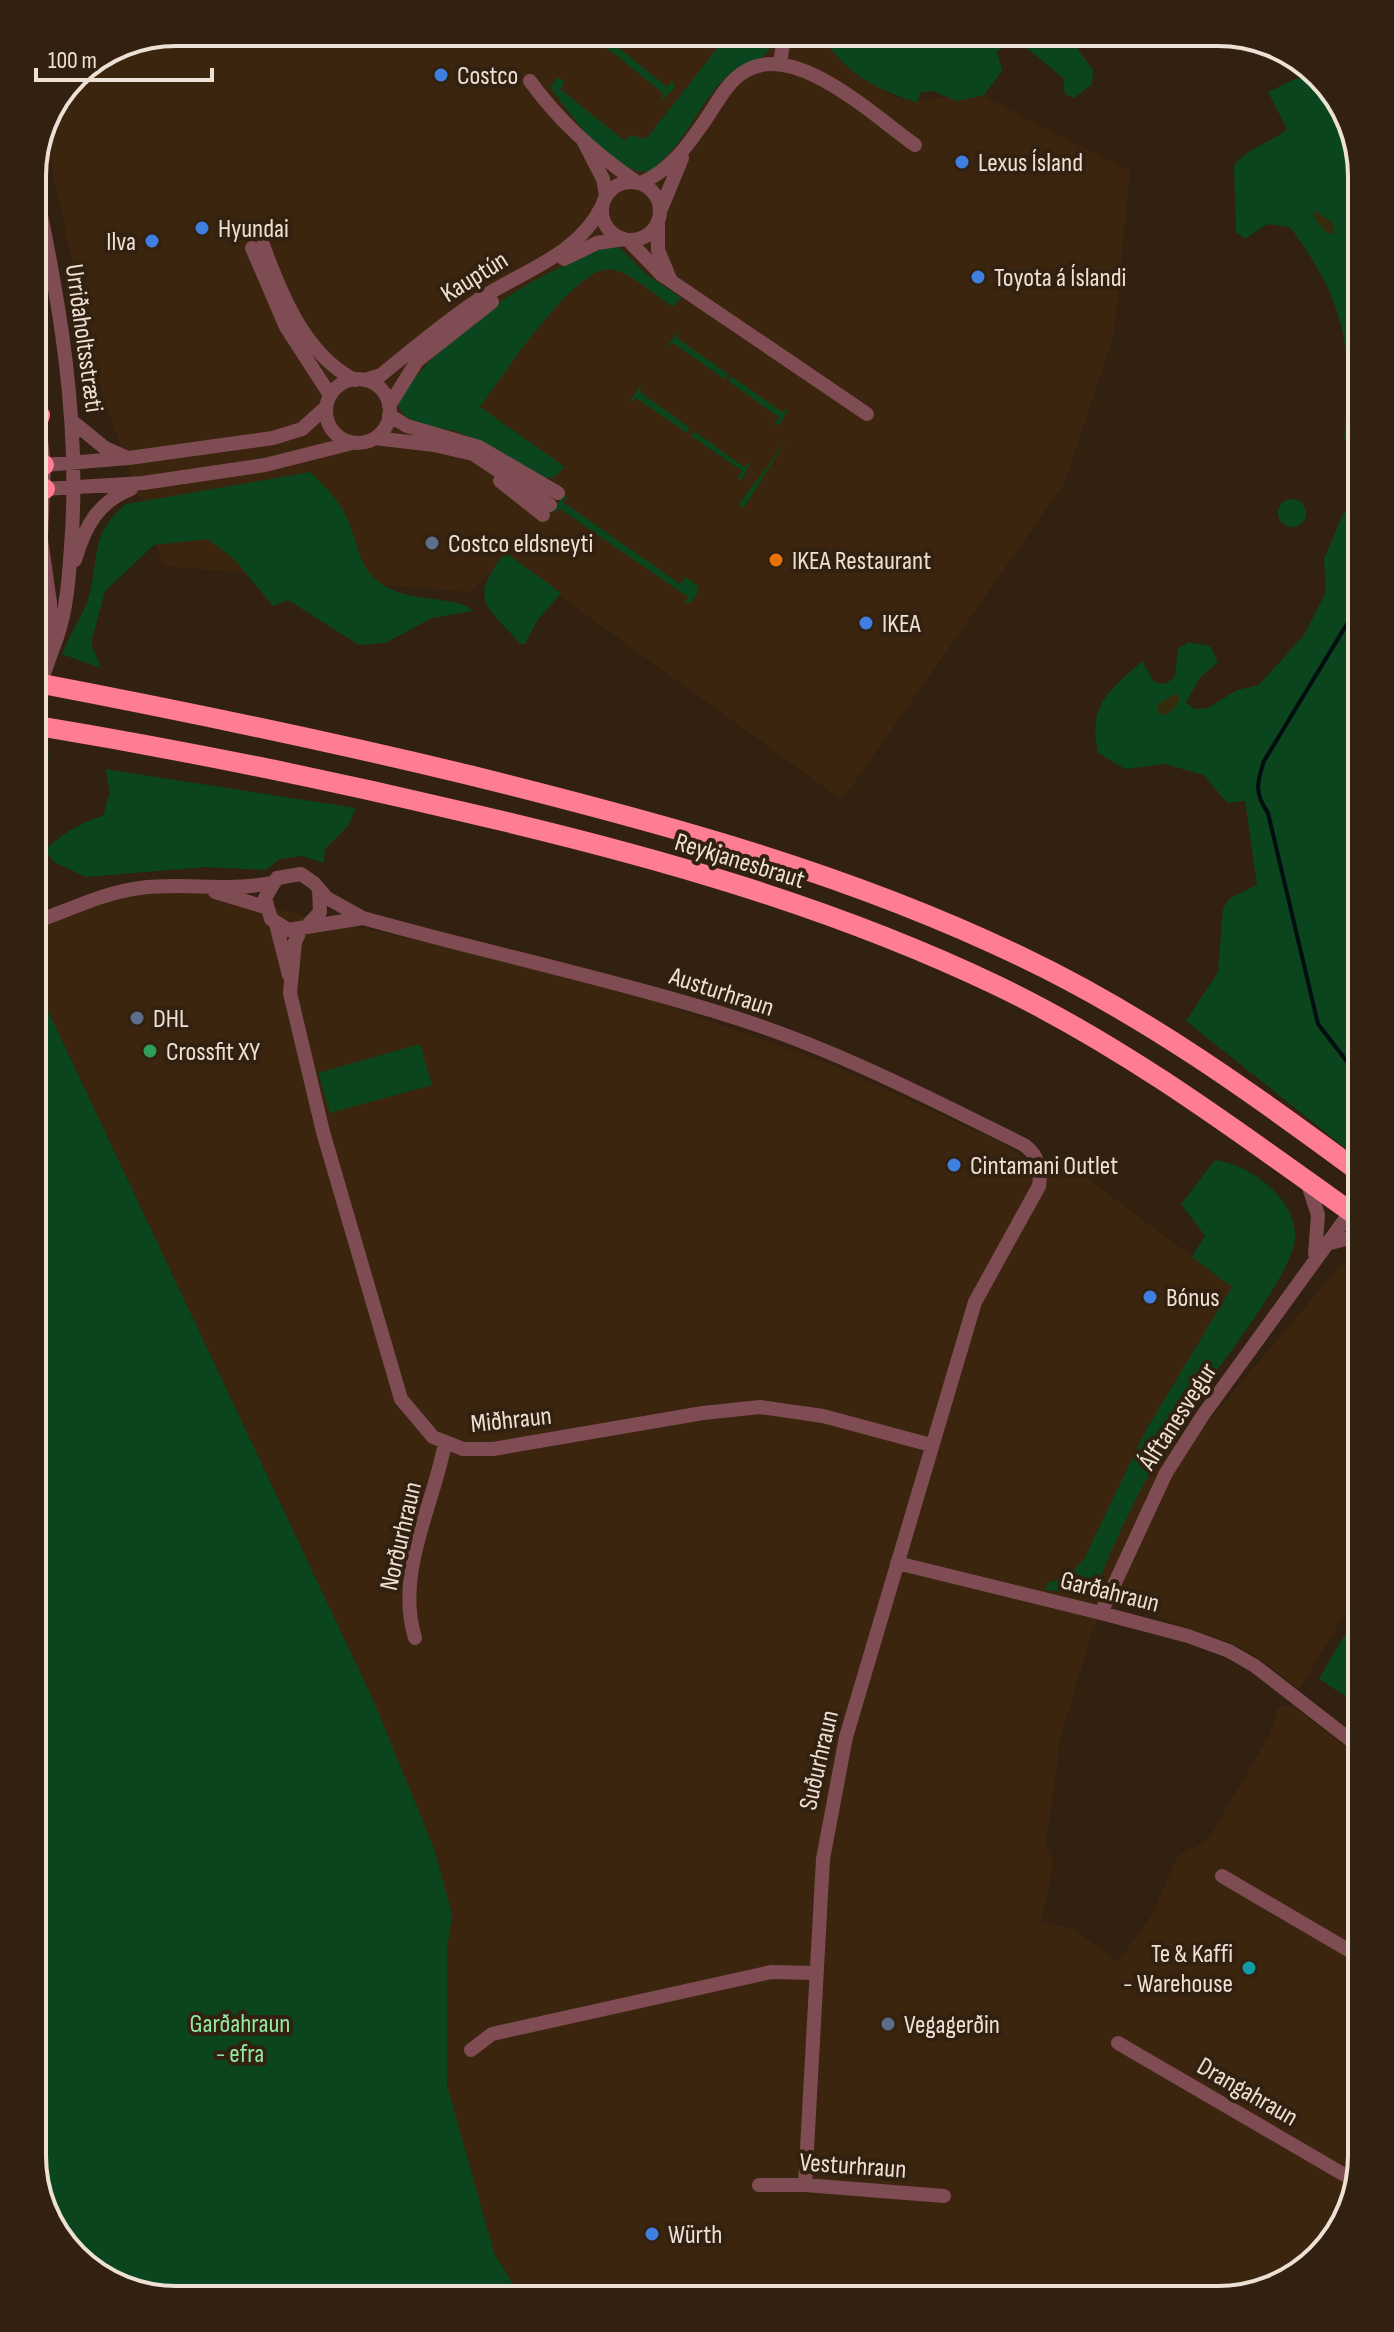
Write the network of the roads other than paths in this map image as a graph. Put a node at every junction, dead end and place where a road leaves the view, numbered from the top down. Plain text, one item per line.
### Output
1 (783, 46) edge
2 (780, 63) junction
3 (530, 81) dead end
4 (582, 138) junction
5 (915, 145) dead end
6 (687, 146) junction
7 (638, 182) junction
8 (604, 201) junction
9 (659, 217) junction
10 (46, 240) edge
11 (626, 240) junction
12 (671, 279) junction
13 (360, 380) junction
14 (328, 401) junction
15 (389, 410) junction
16 (867, 414) dead end
17 (73, 422) junction
18 (375, 438) junction
19 (352, 443) junction
20 (129, 458) junction
21 (74, 463) junction
22 (46, 465) edge
23 (143, 483) junction
24 (75, 488) junction
25 (46, 489) edge
26 (46, 575) edge
27 (68, 583) junction
28 (50, 651) junction
29 (46, 663) edge
30 (46, 677) edge
31 (46, 685) edge
32 (136, 701) junction
33 (46, 727) edge
34 (271, 883) junction
35 (203, 888) junction
36 (319, 889) junction
37 (265, 907) junction
38 (46, 918) edge
39 (363, 918) junction
40 (276, 924) junction
41 (304, 928) junction
42 (290, 979) junction
43 (1348, 1164) edge
44 (1307, 1180) junction
45 (1348, 1203) edge
46 (1348, 1220) edge
47 (1348, 1238) edge
48 (1326, 1244) junction
49 (1315, 1258) junction
50 (445, 1443) junction
51 (931, 1445) junction
52 (897, 1563) junction
53 (1101, 1613) junction
54 (415, 1638) dead end
55 (1348, 1738) edge
56 (1222, 1876) dead end
57 (1348, 1950) edge
58 (816, 1973) junction
59 (1118, 2043) dead end
60 (471, 2050) dead end
61 (1346, 2176) edge
62 (759, 2185) dead end
63 (805, 2185) junction
64 (944, 2196) dead end

1 - 2 street
2 - 5 street
2 - 6 street, Kauptún
3 - 4 street
4 - 7 street
4 - 8 street
6 - 7 street, Kauptún
6 - 9 street, Kauptún
7 - 8 street, Kauptún
7 - 9 street
8 - 11 street
8 - 13 street, Kauptún
9 - 11 street, Kauptún
9 - 12 street
10 - 17 street, Urriðaholtsstræti
11 - 12 street
11 - 15 street, Kauptún
12 - 16 street
13 - 14 street, Kauptún
13 - 14 street
13 - 15 street
14 - 19 street
14 - 20 street, Kauptún
15 - 18 street, Kauptún
15 - 18 street
17 - 20 street
17 - 21 street, Urriðaholtsstræti
18 - 19 street
19 - 23 street
20 - 21 street, Kauptún
21 - 22 street, Kauptún
21 - 24 street
23 - 24 street
23 - 27 street
24 - 25 street
24 - 27 street
26 - 28 street
27 - 28 street
28 - 29 street
30 - 32 highway
31 - 32 highway, Reykjanesbraut
32 - 43 highway, Reykjanesbraut
33 - 44 highway, Reykjanesbraut
34 - 35 street, Austurhraun
34 - 36 street, Austurhraun
34 - 37 street
35 - 37 street, Austurhraun
35 - 38 street, Austurhraun
36 - 39 street, Austurhraun
36 - 41 street
37 - 40 street
39 - 41 street, Austurhraun
39 - 51 street, Austurhraun
40 - 41 street, Austurhraun
40 - 42 street, Miðhraun
41 - 42 street, Miðhraun
42 - 50 street, Miðhraun
44 - 45 highway, Reykjanesbraut
44 - 49 street
46 - 48 street, Álftanesvegur
47 - 48 street
48 - 49 street, Álftanesvegur
49 - 53 street, Álftanesvegur
50 - 51 street, Miðhraun
50 - 54 street, Norðurhraun
51 - 52 street
52 - 53 street, Garðahraun
52 - 58 street, Suðurhraun
53 - 55 street, Garðahraun
56 - 57 street
58 - 60 street
58 - 63 street, Suðurhraun
59 - 61 street, Drangahraun
62 - 63 street, Vesturhraun
63 - 64 street, Vesturhraun

